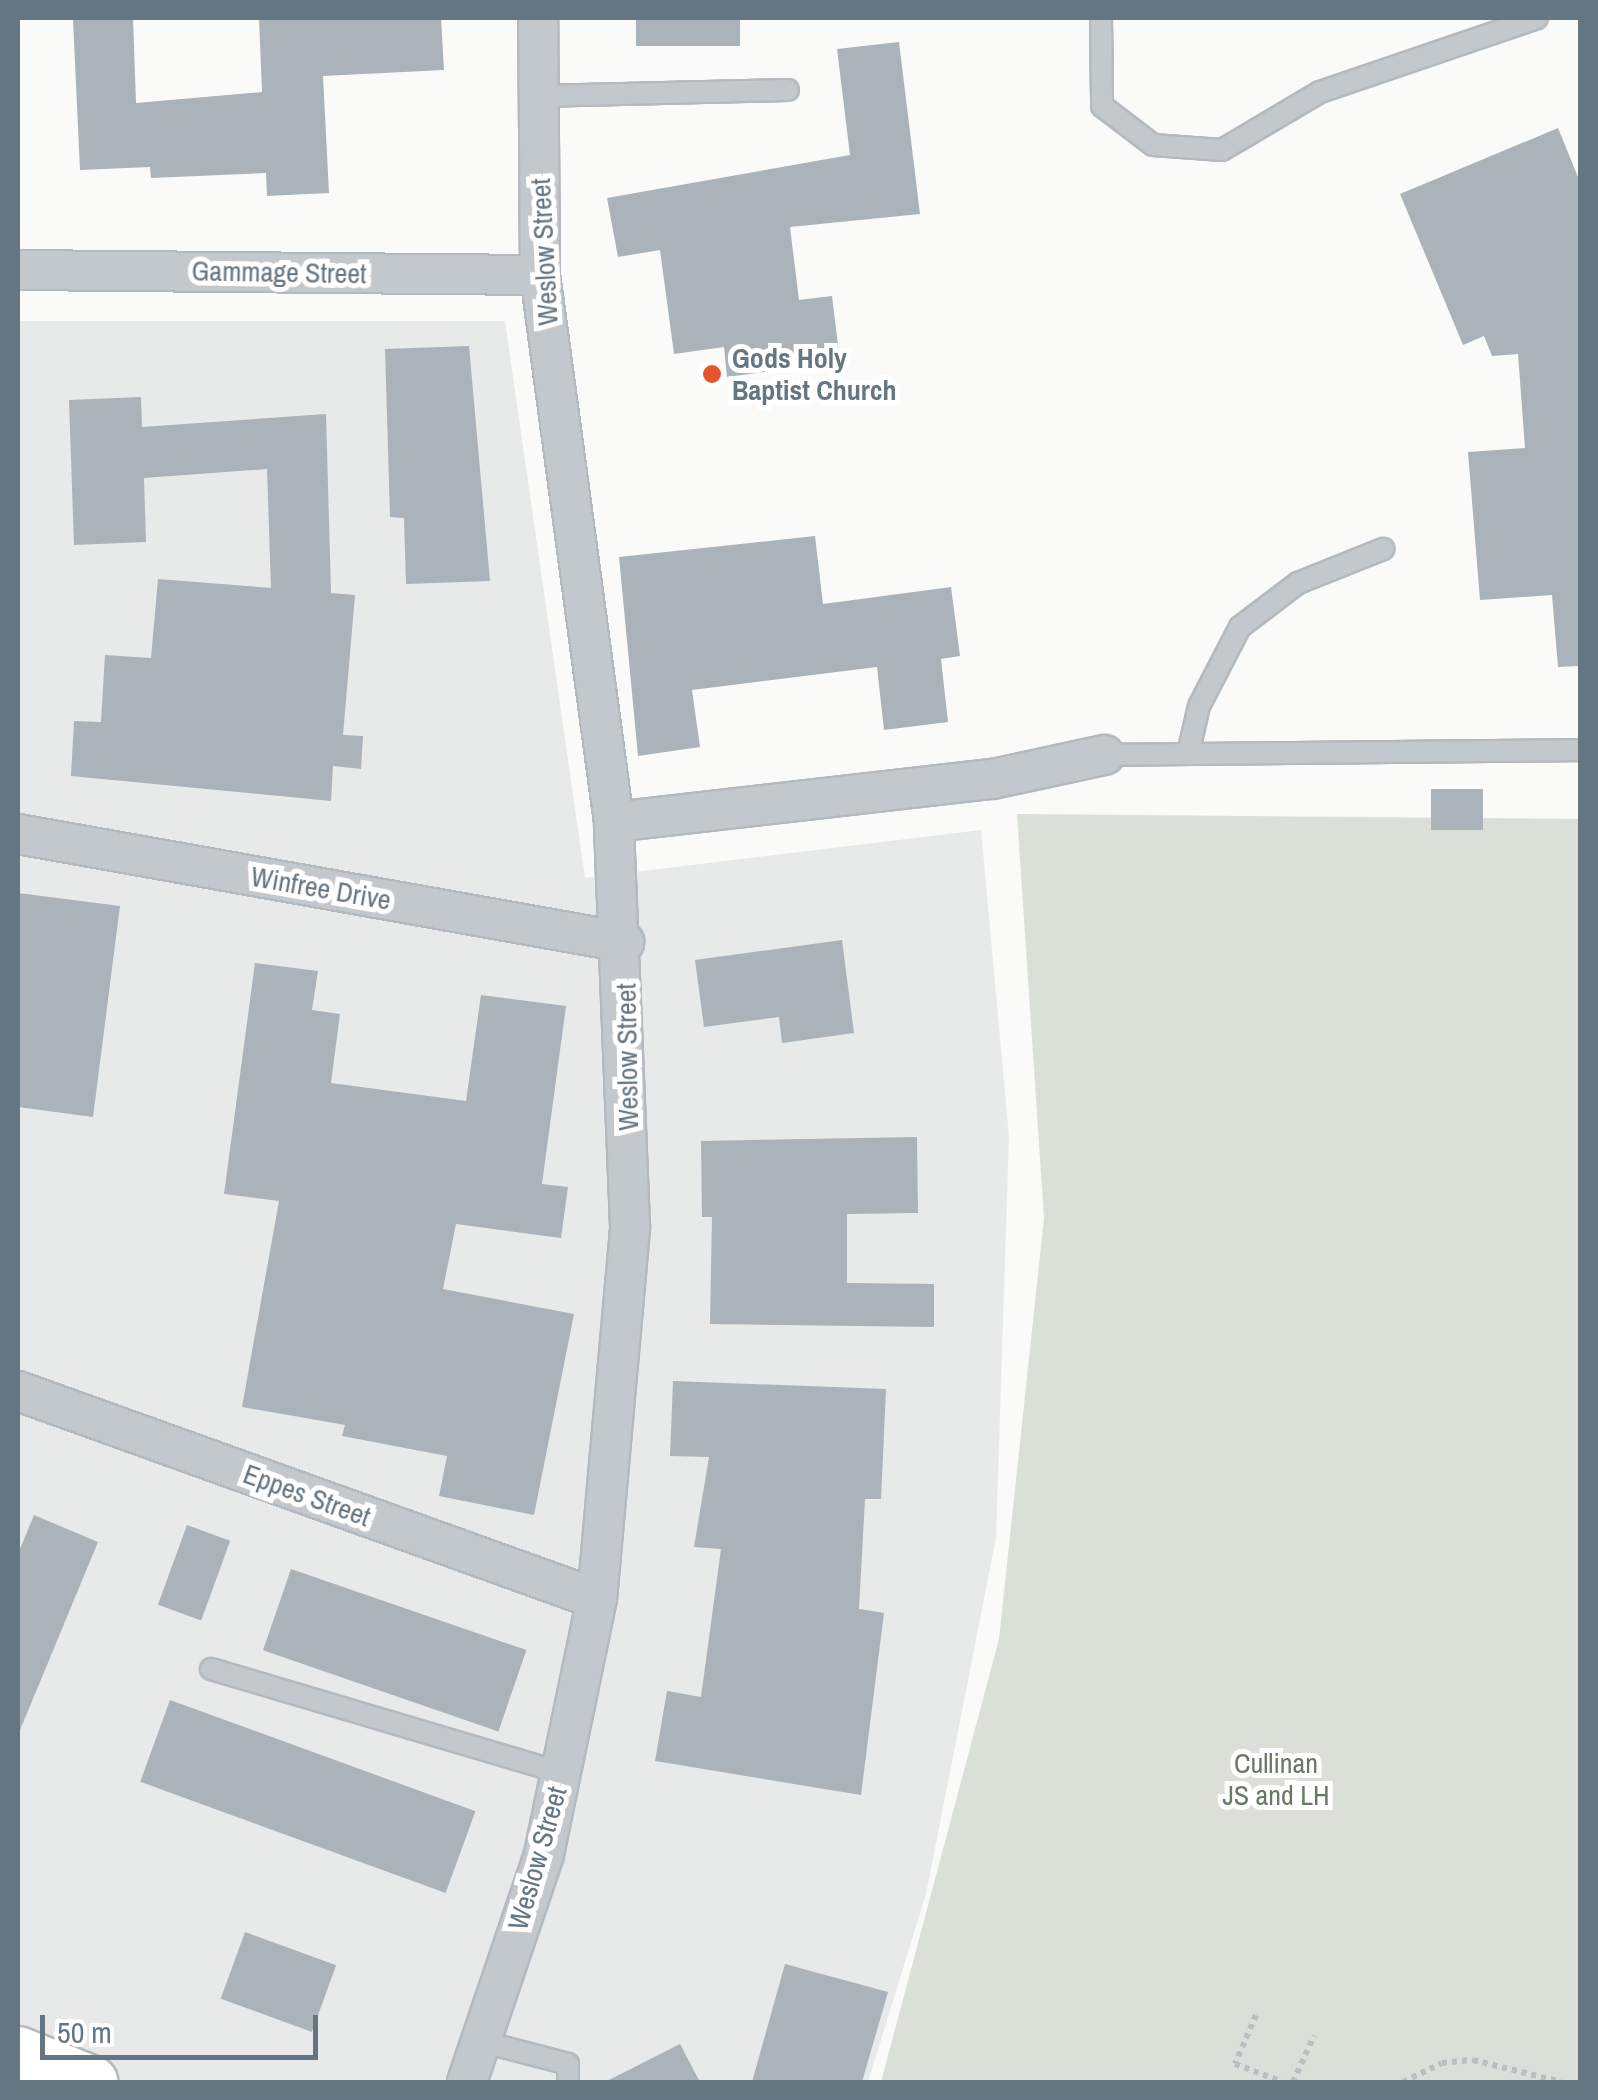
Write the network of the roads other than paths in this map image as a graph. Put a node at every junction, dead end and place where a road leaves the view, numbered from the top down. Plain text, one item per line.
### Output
1 (538, 18) edge
2 (1101, 18) edge
3 (1537, 18) edge
4 (788, 90) dead end
5 (538, 96) junction
6 (18, 270) edge
7 (540, 274) junction
8 (1384, 549) dead end
9 (1580, 750) edge
10 (1188, 754) junction
11 (1104, 755) joint
12 (614, 822) junction
13 (18, 834) edge
14 (624, 942) junction
15 (18, 1390) edge
16 (597, 1600) junction
17 (211, 1669) dead end
18 (561, 1773) junction
19 (480, 2041) junction
20 (18, 2053) edge
21 (92, 2082) edge
22 (467, 2082) edge
23 (568, 2082) edge

1 - 5 street, Weslow Street
2 - 3 lane
4 - 5 lane
5 - 7 street, Weslow Street
6 - 7 street, Gammage Street
7 - 12 street, Weslow Street
8 - 10 lane
9 - 10 lane
10 - 11 lane
11 - 12 street
12 - 14 street, Weslow Street
13 - 14 street, Winfree Drive
14 - 16 street, Weslow Street
15 - 16 street, Eppes Street
16 - 18 street, Weslow Street
17 - 18 lane
18 - 19 street, Weslow Street
19 - 22 street, Weslow Street
19 - 23 lane
20 - 21 main road

